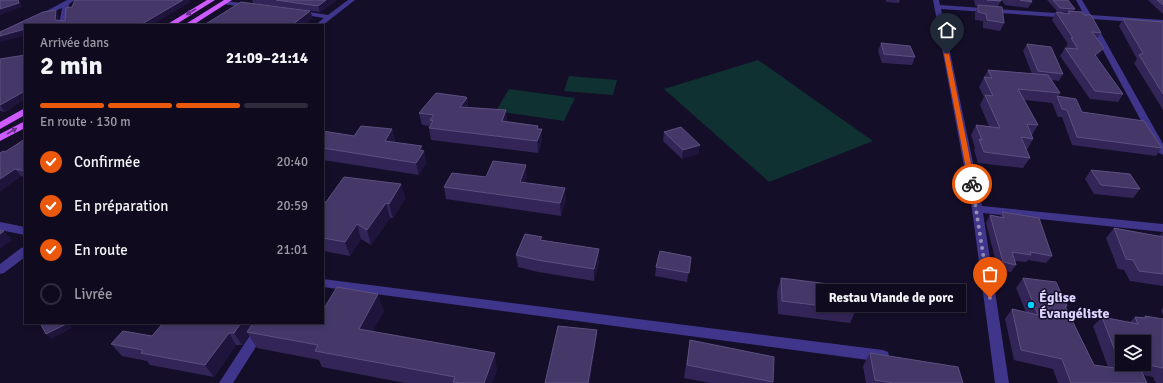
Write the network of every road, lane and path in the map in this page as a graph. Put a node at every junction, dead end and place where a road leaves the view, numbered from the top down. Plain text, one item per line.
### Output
1 (212, 0) edge
2 (352, 0) edge
3 (1078, 0) edge
4 (227, 1) edge
5 (69, 2) edge
6 (937, 3) edge
7 (255, 6) edge
8 (293, 12) edge
9 (330, 16) junction
10 (1086, 16) junction
11 (33, 20) edge
12 (1163, 22) edge
13 (63, 24) edge
14 (172, 24) edge
15 (190, 24) edge
16 (320, 24) edge
17 (24, 112) edge
18 (24, 125) edge
19 (0, 126) edge
20 (0, 138) edge
21 (1163, 152) edge
22 (977, 209) junction
23 (0, 226) edge
24 (1163, 228) edge
25 (24, 231) edge
26 (24, 251) edge
27 (0, 270) edge
28 (324, 283) edge
29 (264, 324) edge
30 (895, 358) edge
31 (226, 383) edge
32 (1002, 383) edge

1 -> 14 main road
2 - 9 street
3 - 10 street
4 - 7 street
4 - 15 main road
5 - 11 street
5 - 13 street
6 - 10 street
6 - 22 street
8 - 9 street
9 - 16 street
10 - 12 street
10 - 21 street
17 - 19 main road
20 -> 18 main road
22 - 24 street
22 - 32 street
23 - 25 street
26 - 27 street
28 - 30 street
29 - 31 street

